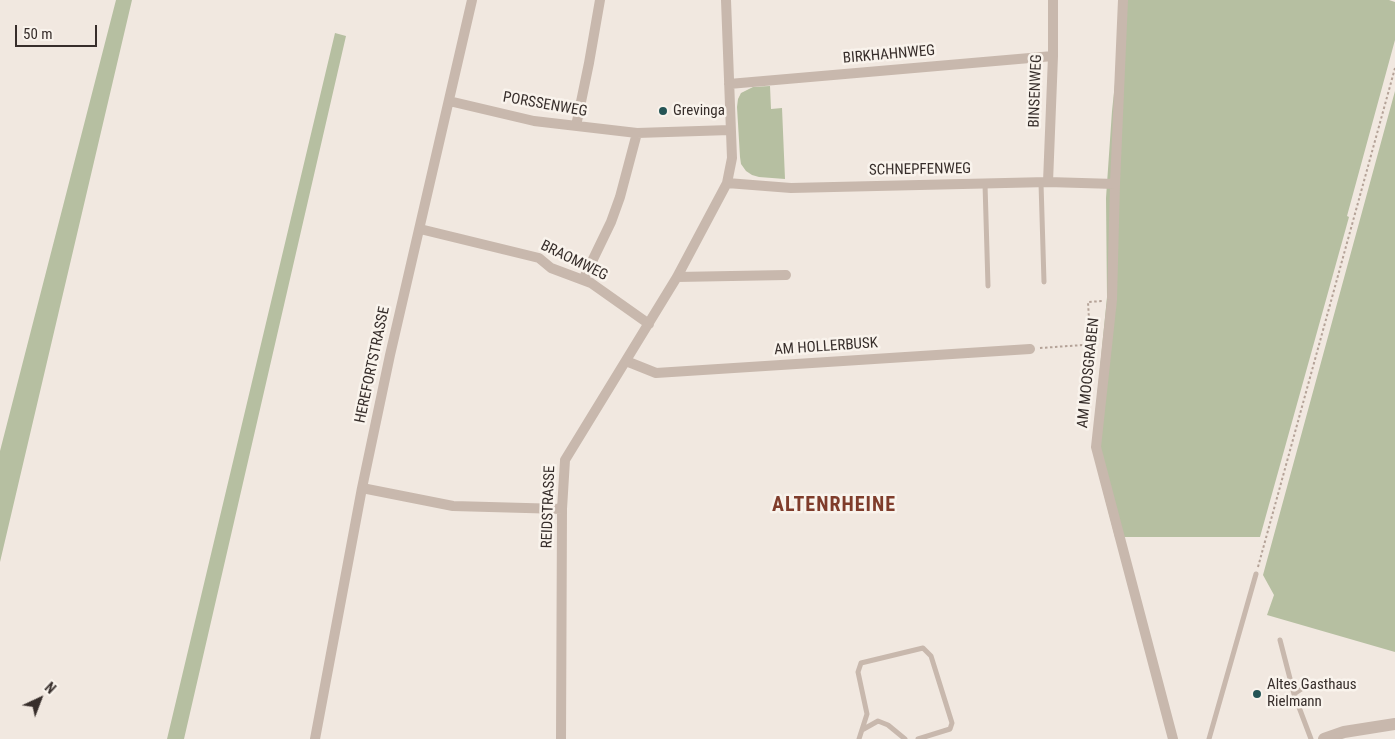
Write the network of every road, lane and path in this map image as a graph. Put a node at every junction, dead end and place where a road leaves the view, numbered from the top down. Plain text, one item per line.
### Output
1 (472, 0) edge
2 (600, 0) edge
3 (726, 0) edge
4 (1053, 0) edge
5 (1123, 0) edge
6 (1053, 56) junction
7 (1395, 68) edge
8 (729, 84) junction
9 (449, 101) junction
10 (576, 126) junction
11 (730, 130) junction
12 (637, 134) junction
13 (727, 183) junction
14 (1044, 183) junction
15 (985, 184) junction
16 (1115, 184) junction
17 (420, 229) junction
18 (786, 275) dead end
19 (677, 277) junction
20 (584, 280) junction
21 (1044, 282) dead end
22 (988, 286) dead end
23 (1112, 300) junction
24 (649, 324) junction
25 (1030, 349) joint
26 (626, 361) junction
27 (362, 488) junction
28 (562, 509) junction
29 (1256, 574) joint
30 (1280, 640) dead end
31 (1309, 684) dead end
32 (1294, 694) junction
33 (1395, 724) edge
34 (862, 730) junction
35 (315, 739) edge
36 (561, 739) edge
37 (859, 739) edge
38 (905, 739) edge
39 (918, 739) edge
40 (1173, 739) edge
41 (1209, 739) edge
42 (1312, 739) edge
43 (1324, 739) edge

1 - 9 street, HEREFORTSTRASSE
2 - 10 street
3 - 8 street, REIDSTRASSE
4 - 6 street, BINSENWEG
5 - 16 street, AM MOOSGRABEN
6 - 8 street, BIRKHAHNWEG
6 - 14 street, BINSENWEG
7 - 29 path
8 - 11 street, REIDSTRASSE
9 - 10 street, PORSSENWEG
9 - 17 street, HEREFORTSTRASSE
10 - 12 street, PORSSENWEG
11 - 12 street, PORSSENWEG
11 - 13 street, REIDSTRASSE
12 - 20 street
13 - 15 street, SCHNEPFENWEG
13 - 19 street, REIDSTRASSE
14 - 15 street, SCHNEPFENWEG
14 - 16 street, SCHNEPFENWEG
14 - 21 lane
15 - 22 lane
16 - 23 street, AM MOOSGRABEN
17 - 20 street, BRAOMWEG
17 - 27 street, HEREFORTSTRASSE
18 - 19 street
19 - 24 street, REIDSTRASSE
20 - 24 street, BRAOMWEG
23 - 25 path
23 - 40 street, AM MOOSGRABEN
24 - 26 street, REIDSTRASSE
25 - 26 street, AM HOLLERBUSK
26 - 28 street, REIDSTRASSE
27 - 28 street
27 - 35 street, HEREFORTSTRASSE
28 - 36 street, REIDSTRASSE
29 - 41 lane
30 - 32 lane
31 - 32 lane
32 - 42 lane
33 - 43 street
34 - 37 lane
34 - 38 lane
34 - 39 lane

